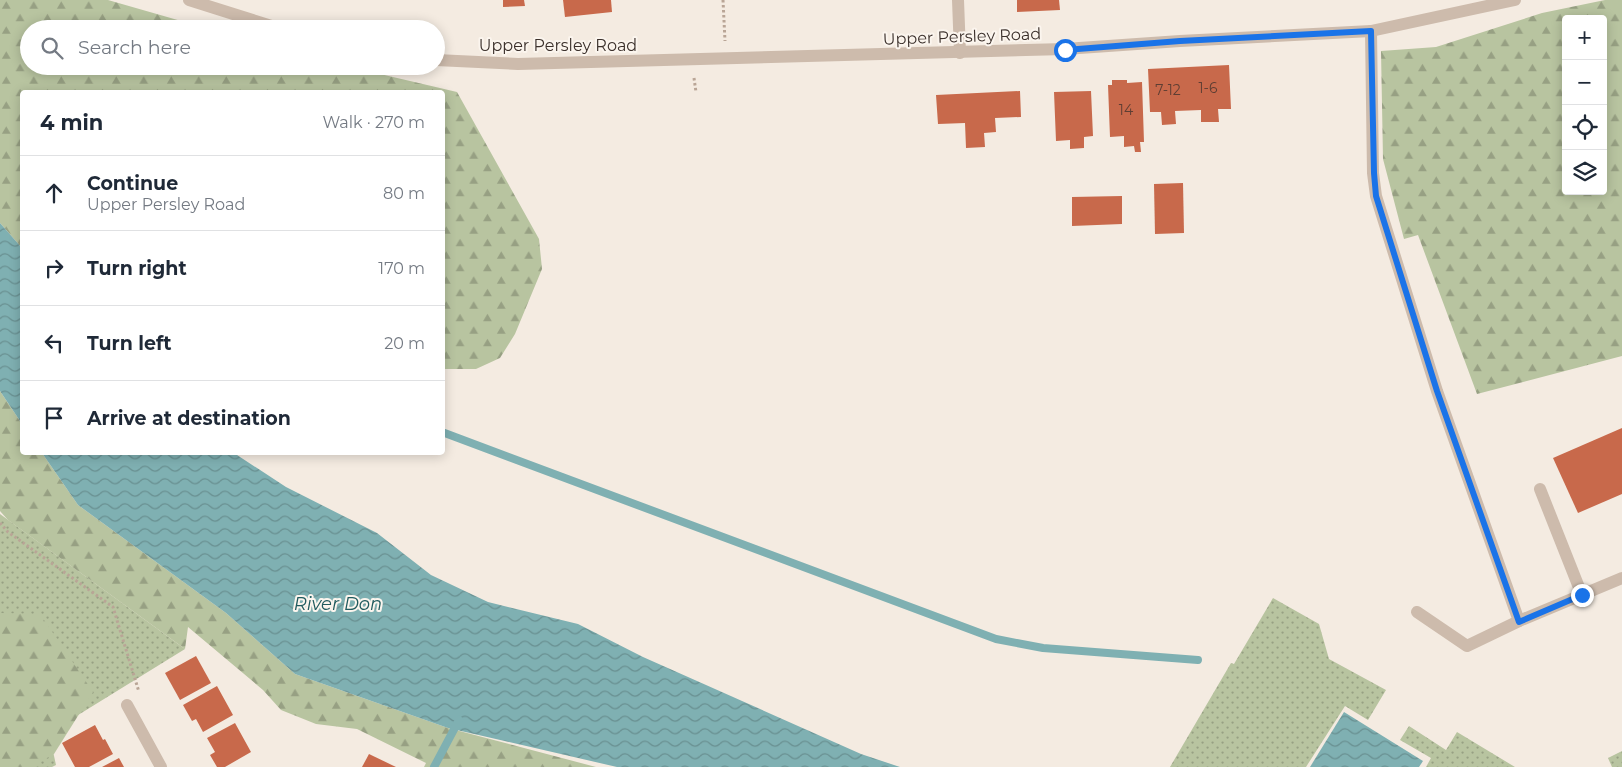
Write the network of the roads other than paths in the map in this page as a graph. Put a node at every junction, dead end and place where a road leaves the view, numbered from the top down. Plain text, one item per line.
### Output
1 (189, 0) edge
2 (958, 0) edge
3 (1515, 0) edge
4 (252, 20) edge
5 (1371, 31) junction
6 (960, 52) junction
7 (445, 60) edge
8 (1540, 489) dead end
9 (1622, 578) edge
10 (1582, 595) junction
11 (1417, 612) dead end
12 (1519, 622) junction
13 (127, 705) road end
14 (161, 767) edge

1 - 4 street
2 - 6 street
3 - 5 street, Upper Persley Road
5 - 6 street, Upper Persley Road
5 - 12 street
6 - 7 street, Upper Persley Road
8 - 10 street
9 - 10 street
10 - 12 street
11 - 12 street
13 - 14 street

